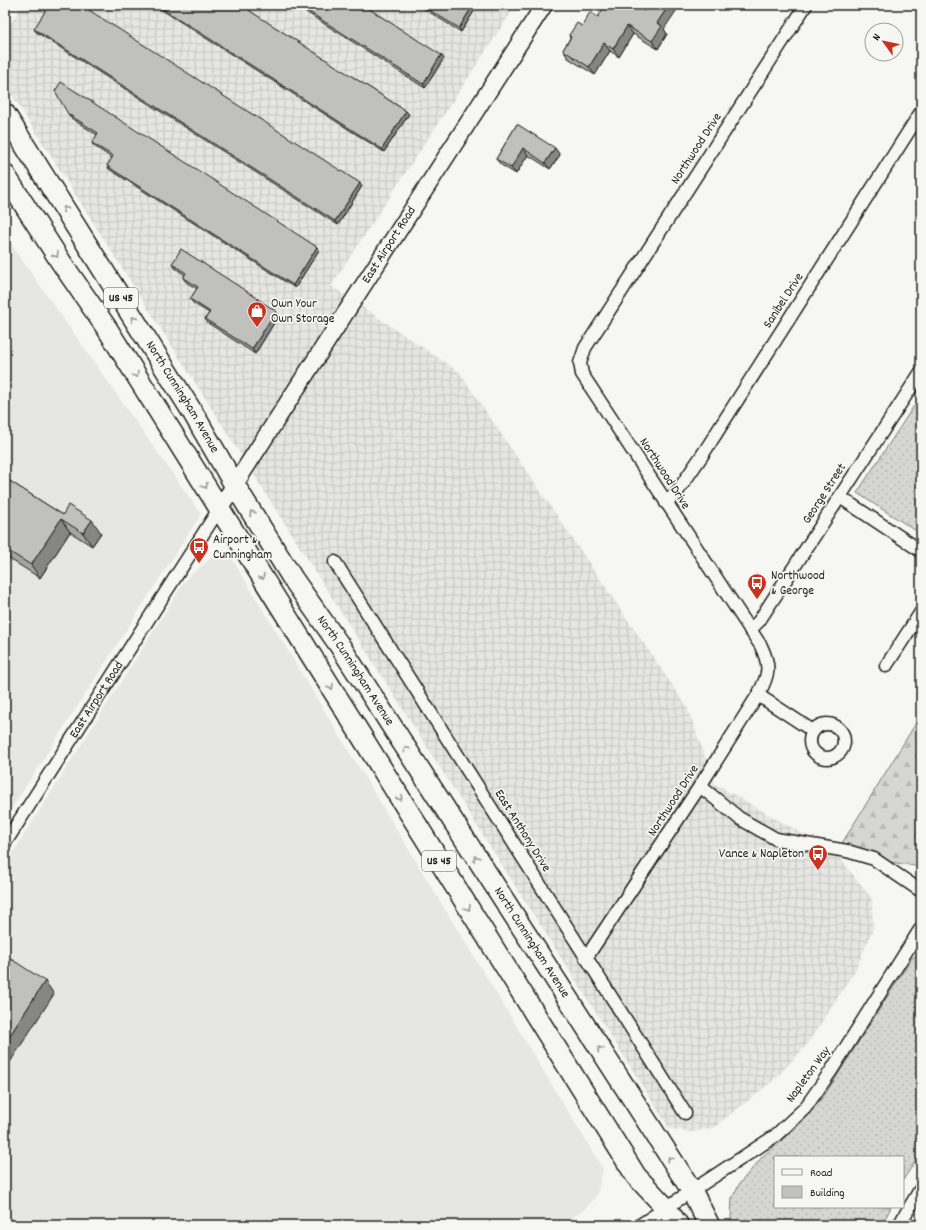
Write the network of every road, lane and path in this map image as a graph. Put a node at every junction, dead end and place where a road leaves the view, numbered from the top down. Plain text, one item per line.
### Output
1 (544, 5) edge
2 (806, 5) edge
3 (921, 112) edge
4 (5, 114) edge
5 (5, 175) edge
6 (921, 372) edge
7 (234, 484) junction
8 (840, 497) junction
9 (666, 503) junction
10 (219, 508) junction
11 (921, 551) edge
12 (335, 562) dead end
13 (921, 612) edge
14 (750, 630) junction
15 (886, 666) dead end
16 (758, 695) junction
17 (813, 731) dead end
18 (700, 786) junction
19 (5, 843) edge
20 (921, 891) edge
21 (921, 928) edge
22 (586, 958) junction
23 (685, 1113) dead end
24 (921, 1188) edge
25 (692, 1191) junction
26 (666, 1208) junction
27 (640, 1225) edge
28 (678, 1225) edge
29 (709, 1225) edge
30 (899, 1225) edge

1 - 7 street, East Airport Road
2 - 9 street, Northwood Drive
3 - 9 street, Sanibel Drive
7 -> 4 main road, North Cunningham Avenue / US 45
5 -> 10 main road, North Cunningham Avenue / US 45
6 - 8 street, George Street
7 - 10 street, East Airport Road
25 -> 7 main road, North Cunningham Avenue / US 45
8 - 11 street
8 - 14 street, George Street
9 - 14 street, Northwood Drive
10 - 19 street, East Airport Road
10 -> 26 main road, North Cunningham Avenue / US 45
12 - 22 street, East Anthony Drive
13 - 15 street
14 - 16 street, Northwood Drive
16 - 17 street
16 - 18 street, Northwood Drive
18 - 20 street
18 - 22 street, Northwood Drive
21 - 25 street, Napleton Way
22 - 23 street, East Anthony Drive
24 - 30 street
25 - 26 street, Napleton Way
25 - 29 main road, North Cunningham Avenue / US 45
26 - 27 street, Napleton Way
26 - 28 main road, US 45

